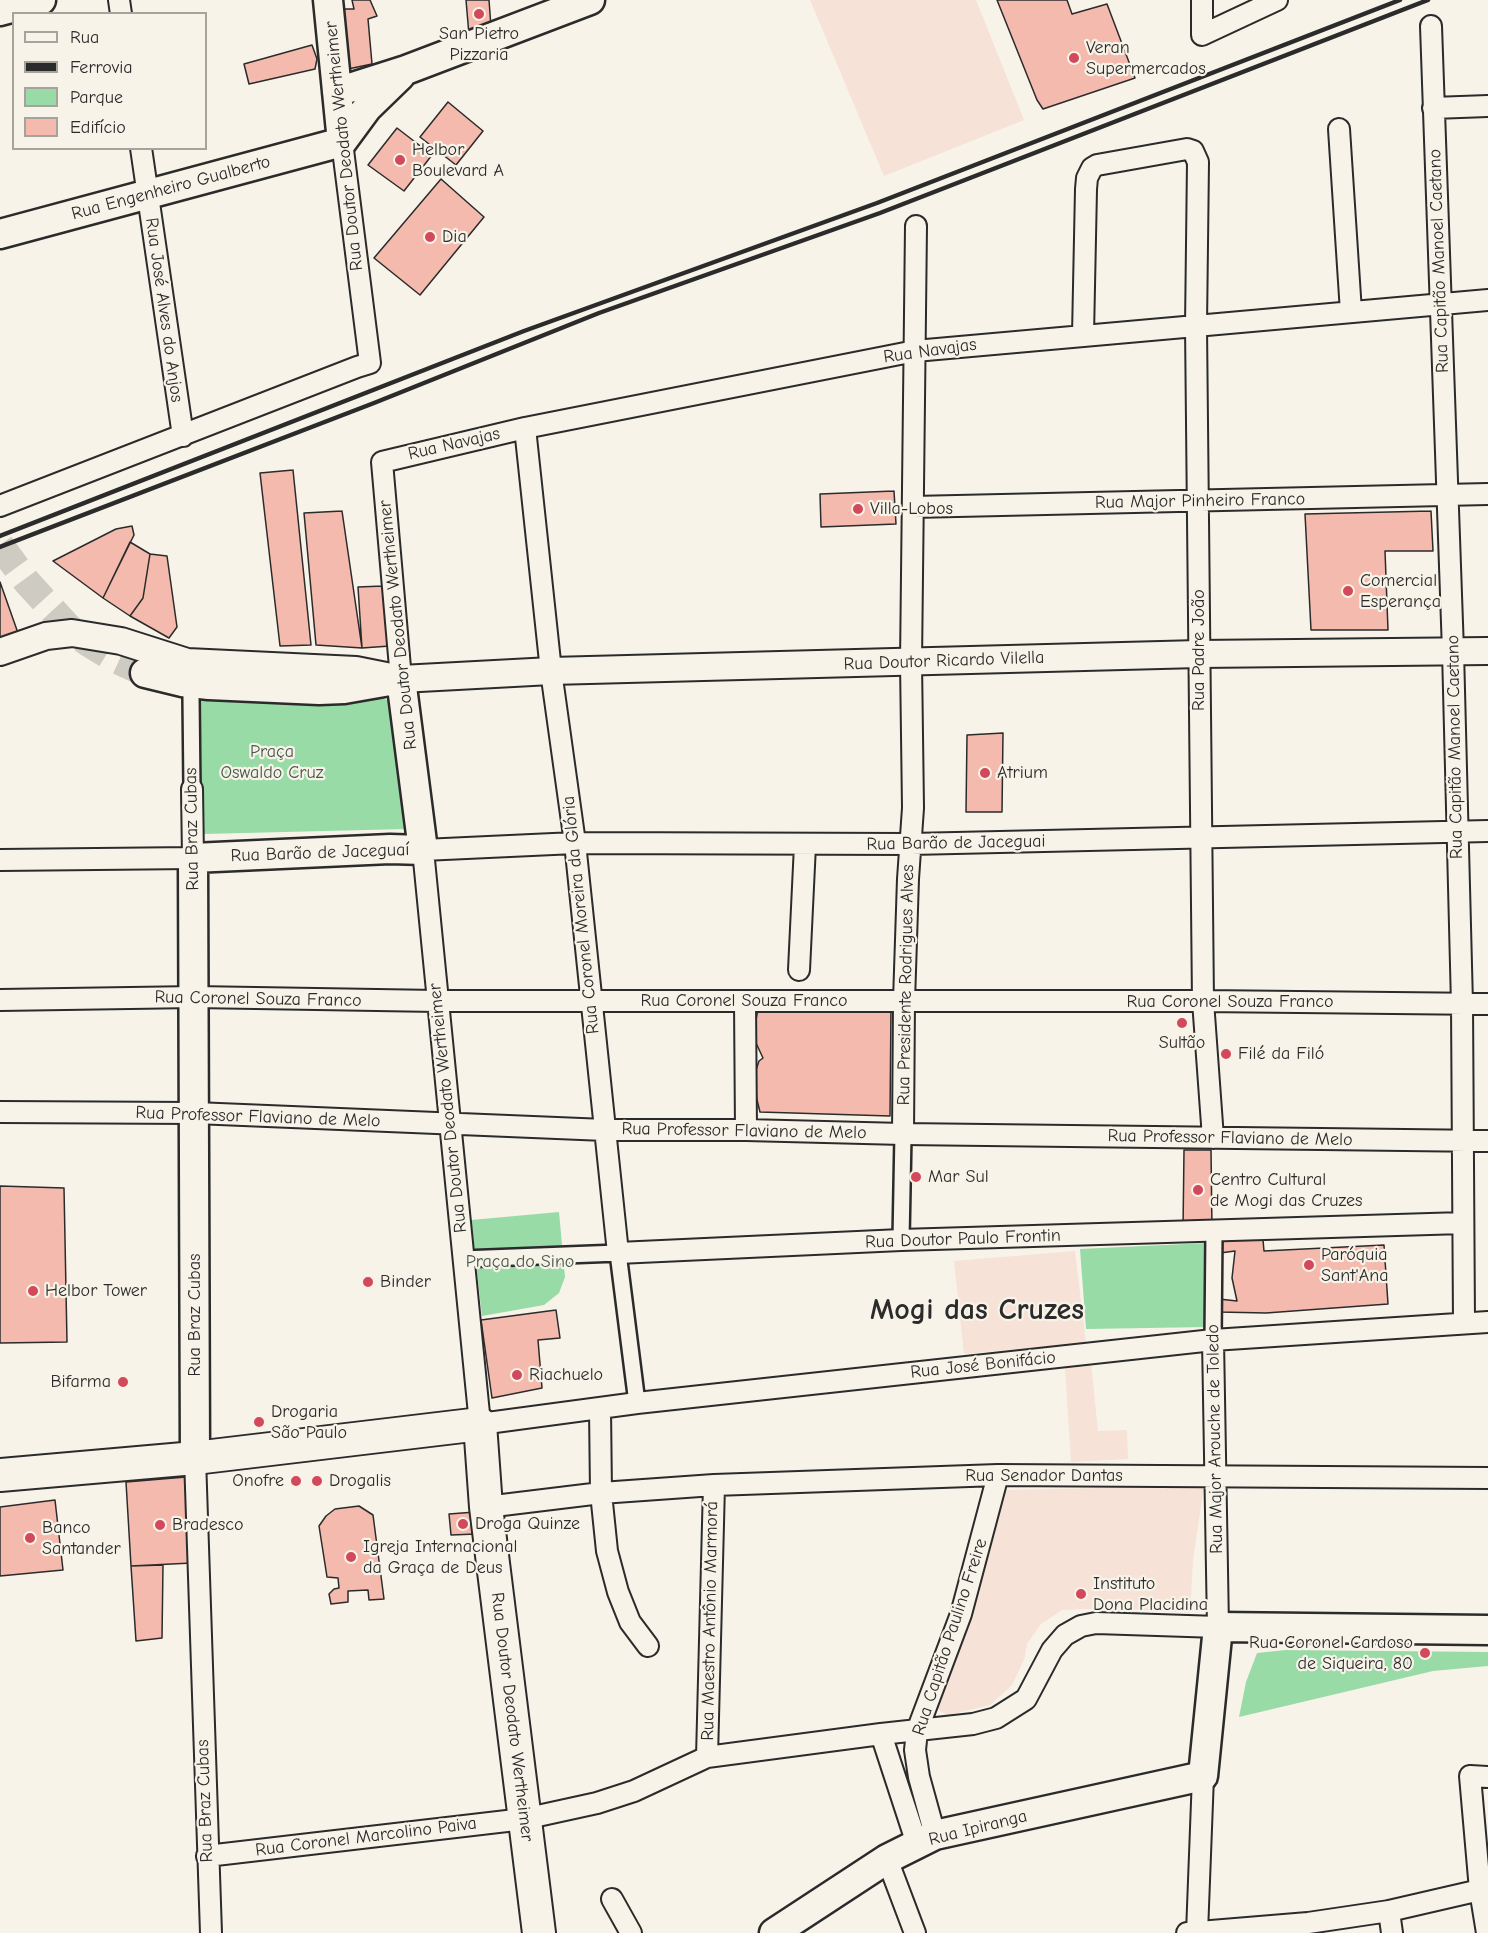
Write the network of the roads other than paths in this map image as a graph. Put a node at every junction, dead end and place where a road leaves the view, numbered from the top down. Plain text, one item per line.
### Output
1 (41, 0) edge
2 (328, 0) edge
3 (590, 0) edge
4 (1202, 0) edge
5 (1277, 0) edge
6 (0, 11) edge
7 (1431, 26) dead end
8 (406, 70) junction
9 (337, 92) junction
10 (1488, 106) edge
11 (1433, 108) junction
12 (1339, 129) dead end
13 (342, 141) junction
14 (141, 150) edge
15 (148, 195) junction
16 (916, 226) dead end
17 (0, 234) edge
18 (1488, 300) edge
19 (1440, 304) junction
20 (1351, 312) junction
21 (1196, 326) junction
22 (1083, 335) junction
23 (915, 351) junction
24 (525, 428) junction
25 (183, 436) junction
26 (382, 462) joint
27 (1488, 494) edge
28 (1448, 496) junction
29 (1199, 501) junction
30 (0, 506) edge
31 (912, 507) junction
32 (1453, 651) junction
33 (1488, 651) edge
34 (0, 652) edge
35 (1199, 654) junction
36 (911, 662) junction
37 (551, 671) junction
38 (145, 673) tunnel mouth
39 (401, 679) junction
40 (191, 696) dead end
41 (192, 789) joint
42 (1488, 831) edge
43 (1456, 832) junction
44 (1200, 838) junction
45 (574, 843) junction
46 (911, 844) junction
47 (805, 845) junction
48 (423, 850) junction
49 (193, 858) junction
50 (0, 860) edge
51 (799, 970) dead end
52 (195, 997) junction
53 (0, 1000) edge
54 (591, 1000) junction
55 (437, 1001) junction
56 (904, 1001) junction
57 (1203, 1001) junction
58 (745, 1002) junction
59 (1462, 1004) junction
60 (1488, 1004) edge
61 (0, 1112) edge
62 (195, 1113) junction
63 (449, 1125) junction
64 (605, 1130) junction
65 (746, 1130) junction
66 (903, 1134) junction
67 (1213, 1138) junction
68 (1462, 1141) junction
69 (1488, 1141) edge
70 (1463, 1223) junction
71 (1214, 1232) junction
72 (901, 1240) junction
73 (618, 1253) junction
74 (462, 1259) junction
75 (1488, 1322) edge
76 (1464, 1323) junction
77 (1213, 1340) junction
78 (637, 1403) junction
79 (600, 1409) junction
80 (480, 1424) junction
81 (195, 1458) junction
82 (998, 1474) junction
83 (0, 1475) edge
84 (1214, 1477) junction
85 (1488, 1478) edge
86 (714, 1485) junction
87 (601, 1494) junction
88 (486, 1507) junction
89 (1218, 1627) junction
90 (1266, 1628) junction
91 (1488, 1630) edge
92 (648, 1646) dead end
93 (1212, 1681) junction
94 (926, 1710) junction
95 (973, 1724) junction
96 (917, 1731) junction
97 (881, 1734) junction
98 (707, 1756) junction
99 (1203, 1776) junction
100 (1479, 1776) edge
101 (524, 1819) junction
102 (926, 1840) junction
103 (207, 1856) junction
104 (886, 1859) junction
105 (1480, 1890) junction
106 (612, 1899) dead end
107 (1389, 1911) junction
108 (1308, 1928) edge
109 (211, 1933) edge
110 (539, 1933) edge
111 (631, 1933) edge
112 (774, 1933) edge
113 (915, 1933) edge
114 (1187, 1933) edge
115 (1197, 1933) edge
116 (1392, 1933) edge
117 (1487, 1933) edge

1 - 6 main road
2 - 9 main road, Rua Doutor Deodato Wertheimer
3 - 8 main road
4 - 5 street
7 - 11 street, Rua Capitão Manoel Caetano
8 - 9 main road
8 - 13 main road
9 - 13 main road, Rua Doutor Deodato Wertheimer
10 - 11 street
11 - 19 street, Rua Capitão Manoel Caetano
12 - 20 street
13 - 15 main road, Rua Engenheiro Gualberto
13 - 25 street, Rua Doutor Deodato Wertheimer
14 - 15 street, Rua José Alves do Anjos
15 - 17 main road, Rua Engenheiro Gualberto
15 - 25 street, Rua José Alves do Anjos
16 - 23 street, Rua Presidente Rodrigues Alves
18 - 19 street, Rua Navajas
19 - 20 street, Rua Navajas
19 - 28 street, Rua Capitão Manoel Caetano
20 - 21 street, Rua Navajas
21 - 22 street, Rua Navajas
21 - 22 street, Rua Padre João
21 - 29 street, Rua Padre João
22 - 23 street, Rua Navajas
23 - 24 street, Rua Navajas
23 - 31 street, Rua Presidente Rodrigues Alves
24 - 26 street, Rua Navajas
24 - 37 street, Rua Coronel Moreira da Glória
25 - 30 street
26 - 39 street, Rua Doutor Deodato Wertheimer
27 - 28 street, Rua Major Pinheiro Franco
28 - 29 street, Rua Major Pinheiro Franco
28 - 32 street, Rua Capitão Manoel Caetano
29 - 31 street, Rua Major Pinheiro Franco
29 - 35 street, Rua Padre João
31 - 36 street, Rua Presidente Rodrigues Alves
32 - 33 street, Rua Doutor Ricardo Vilella
32 - 35 street, Rua Doutor Ricardo Vilella
32 - 43 street, Rua Capitão Manoel Caetano
34 - 39 street, Rua Doutor Ricardo Vilella
35 - 36 street, Rua Doutor Ricardo Vilella
35 - 44 street, Rua Padre João
36 - 37 street, Rua Doutor Ricardo Vilella
36 - 46 street, Rua Presidente Rodrigues Alves
37 - 39 street, Rua Doutor Ricardo Vilella
37 - 45 street, Rua Coronel Moreira da Glória
38 - 39 main road
39 - 48 main road, Rua Doutor Deodato Wertheimer
40 - 41 street, Rua Braz Cubas
41 - 49 street, Rua Braz Cubas
42 - 43 street, Rua Barão de Jaceguai
43 - 44 street, Rua Barão de Jaceguai
43 - 59 street, Rua Capitão Manoel Caetano
44 - 46 street, Rua Barão de Jaceguai
44 - 57 street, Rua Padre João
45 - 47 street, Rua Barão de Jaceguai
45 - 48 street, Rua Barão de Jaceguai
45 - 54 street, Rua Coronel Moreira da Glória
46 - 47 street, Rua Barão de Jaceguai
46 - 56 street, Rua Presidente Rodrigues Alves
47 - 51 street
48 - 49 main road, Rua Barão de Jaceguaí
48 - 55 street, Rua Doutor Deodato Wertheimer
49 - 50 street, Rua Barão de Jaceguaí
49 - 52 main road, Rua Braz Cubas
52 - 53 street, Rua Coronel Souza Franco
52 - 55 street, Rua Coronel Souza Franco
52 - 62 main road, Rua Braz Cubas
54 - 55 street, Rua Coronel Souza Franco
54 - 58 street, Rua Coronel Souza Franco
54 - 64 street, Rua Coronel Moreira da Glória
55 - 63 street, Rua Doutor Deodato Wertheimer
56 - 57 street, Rua Coronel Souza Franco
56 - 58 street, Rua Coronel Souza Franco
56 - 66 street, Rua Presidente Rodrigues Alves
57 - 59 street, Rua Coronel Souza Franco
57 - 67 street, Rua Padre João
58 - 65 street
59 - 60 street, Rua Coronel Souza Franco
59 - 68 street, Rua Capitão Manoel Caetano
61 - 62 street, Rua Professor Flaviano de Melo
62 - 63 street, Rua Professor Flaviano de Melo
62 - 81 main road, Rua Braz Cubas
63 - 64 street, Rua Professor Flaviano de Melo
63 - 74 street, Rua Doutor Deodato Wertheimer
64 - 65 street, Rua Professor Flaviano de Melo
64 - 73 street, Rua Coronel Moreira da Glória
65 - 66 street, Rua Professor Flaviano de Melo
66 - 67 street, Rua Professor Flaviano de Melo
66 - 72 street, Rua Presidente Rodrigues Alves
67 - 68 street, Rua Professor Flaviano de Melo
68 - 69 street, Rua Professor Flaviano de Melo
68 - 70 street, Rua Capitão Manoel Caetano
70 - 71 street, Rua Doutor Paulo Frontin
70 - 76 street, Rua Capitão Manoel Caetano
71 - 72 street, Rua Doutor Paulo Frontin
71 - 77 street, Rua Major Arouche de Toledo
72 - 73 street, Rua Doutor Paulo Frontin
73 - 74 street, Rua Doutor Paulo Frontin
73 - 78 street, Rua Coronel Moreira da Glória
74 - 80 street, Rua Doutor Deodato Wertheimer
75 - 76 street, Rua José Bonifácio
76 - 77 street, Rua José Bonifácio
77 - 78 street, Rua José Bonifácio
77 - 84 street, Rua Major Arouche de Toledo
78 - 79 street, Rua José Bonifácio
79 - 80 street, Rua José Bonifácio
79 - 87 street
80 - 81 main road
80 - 88 main road, Rua Doutor Deodato Wertheimer
81 - 83 main road
81 - 103 street, Rua Braz Cubas
82 - 84 street, Rua Senador Dantas
82 - 86 street, Rua Senador Dantas
82 - 94 street, Rua Capitão Paulino Freire
84 - 85 street, Rua Senador Dantas
84 - 89 street, Rua Major Arouche de Toledo
86 - 87 street, Rua Senador Dantas
86 - 98 street, Rua Maestro Antônio Marmorá
87 - 88 street, Rua Senador Dantas
87 - 92 street
88 - 101 main road, Rua Doutor Deodato Wertheimer
89 - 90 main road
89 - 93 main road, Rua Major Arouche de Toledo
89 - 95 street, Rua Coronel Marcolino Paiva
90 - 91 main road
90 - 93 main road, Rua Major Arouche de Toledo
93 - 99 main road, Rua Major Arouche de Toledo
94 - 95 street
94 - 96 street, Rua Capitão Paulino Freire
95 - 96 street, Rua Coronel Marcolino Paiva
96 - 97 street, Rua Coronel Marcolino Paiva
96 - 102 street, Rua Capitão Paulino Freire
97 - 98 street, Rua Coronel Marcolino Paiva
97 - 102 street
98 - 101 street, Rua Coronel Marcolino Paiva
99 - 102 main road, Rua Ipiranga
99 - 115 street, Rua Major Arouche de Toledo
100 - 105 street
101 - 103 street, Rua Coronel Marcolino Paiva
101 - 110 main road, Rua Doutor Deodato Wertheimer
102 - 104 main road, Rua Ipiranga
103 - 109 street, Rua Braz Cubas
104 - 112 main road, Rua Ipiranga
104 - 113 street
105 - 107 street
105 - 117 street
106 - 111 street
107 - 108 street
107 - 116 street
108 - 115 street
114 - 115 street

